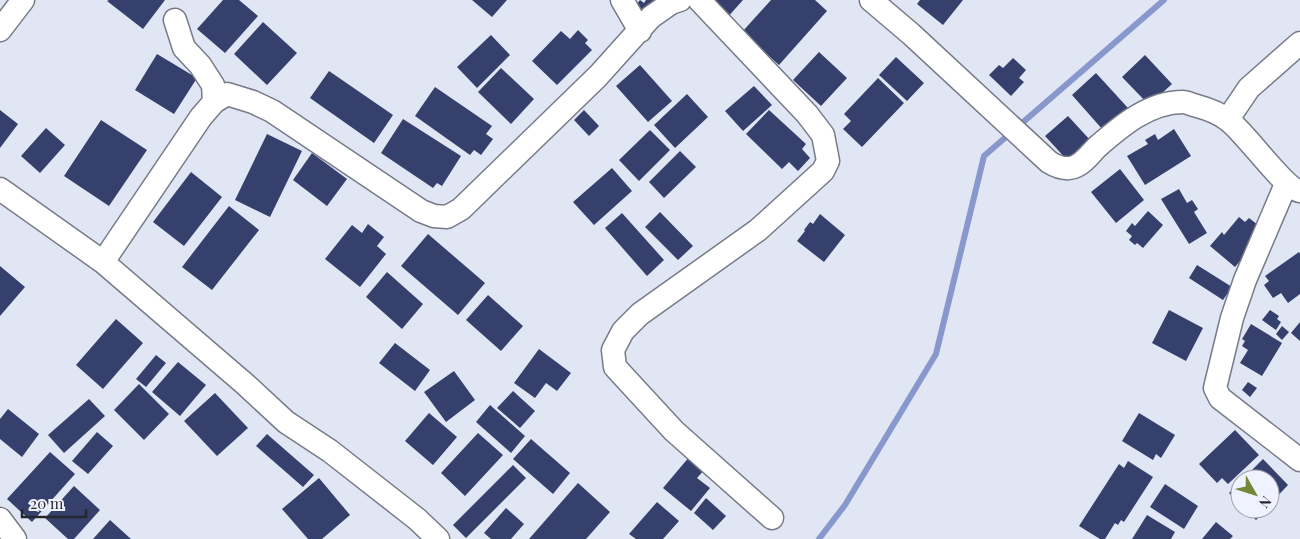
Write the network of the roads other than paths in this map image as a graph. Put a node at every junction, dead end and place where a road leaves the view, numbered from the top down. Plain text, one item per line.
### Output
1 (23, 0) edge
2 (622, 0) edge
3 (680, 0) edge
4 (699, 0) edge
5 (871, 0) edge
6 (175, 20) dead end
7 (0, 30) edge
8 (640, 31) junction
9 (1300, 43) edge
10 (214, 102) junction
11 (1228, 119) junction
12 (1293, 188) edge
13 (0, 189) edge
14 (103, 262) junction
15 (1300, 460) edge
16 (0, 518) edge
17 (772, 518) dead end
18 (15, 539) edge
19 (438, 539) edge

1 - 7 street
2 - 8 street
3 - 8 street
4 - 17 street
5 - 11 street
6 - 10 street
8 - 10 street
9 - 11 street
10 - 14 street
11 - 12 street
12 - 15 street
13 - 14 street
14 - 19 street
16 - 18 street

